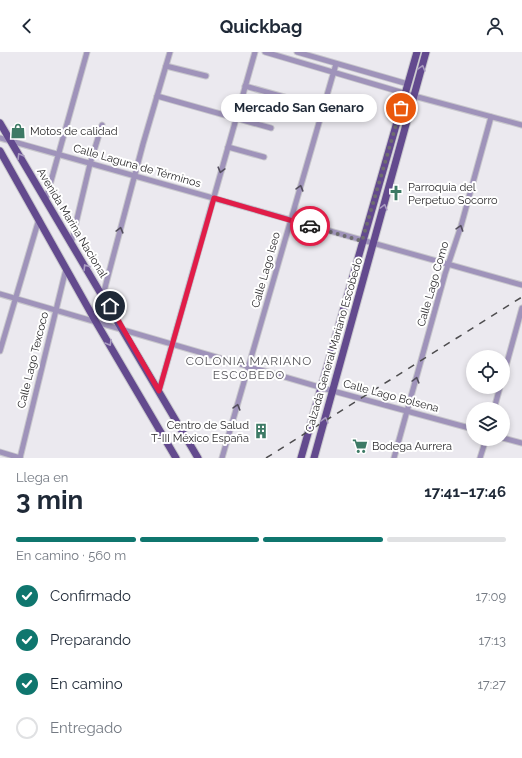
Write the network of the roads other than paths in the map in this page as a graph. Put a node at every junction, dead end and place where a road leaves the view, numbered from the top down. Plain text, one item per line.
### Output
1 (87, 52) edge
2 (170, 52) edge
3 (255, 52) edge
4 (264, 52) edge
5 (297, 52) edge
6 (417, 52) edge
7 (426, 52) edge
8 (295, 61) junction
9 (336, 64) junction
10 (166, 66) junction
11 (363, 71) junction
12 (334, 72) junction
13 (206, 76) dead end
14 (361, 80) junction
15 (408, 84) junction
16 (245, 86) junction
17 (405, 93) junction
18 (157, 96) junction
19 (414, 96) junction
20 (324, 108) junction
21 (491, 117) junction
22 (236, 118) junction
23 (0, 123) edge
24 (102, 124) dead end
25 (522, 125) edge
26 (271, 128) dead end
27 (0, 138) edge
28 (11, 141) junction
29 (228, 147) junction
30 (0, 150) edge
31 (58, 155) junction
32 (264, 157) dead end
33 (90, 164) junction
34 (135, 176) junction
35 (214, 198) junction
36 (46, 199) junction
37 (39, 219) junction
38 (291, 220) junction
39 (362, 241) junction
40 (71, 244) junction
41 (374, 244) junction
42 (448, 265) junction
43 (67, 267) junction
44 (522, 285) edge
45 (0, 294) edge
46 (103, 295) junction
47 (16, 298) junction
48 (522, 308) edge
49 (56, 310) junction
50 (96, 322) junction
51 (124, 330) junction
52 (173, 344) junction
53 (0, 350) edge
54 (510, 352) edge
55 (249, 366) junction
56 (321, 387) junction
57 (159, 391) junction
58 (333, 391) junction
59 (408, 411) junction
60 (466, 427) edge
61 (510, 440) edge
62 (522, 443) edge
63 (484, 446) edge
64 (0, 452) edge
65 (20, 458) edge
66 (176, 458) edge
67 (198, 458) edge
68 (222, 458) edge
69 (301, 458) edge
70 (314, 458) edge
71 (394, 458) edge
72 (480, 458) edge

1 - 31 street
2 - 10 street
3 - 16 street
4 - 8 street
5 - 8 street
5 - 9 street
6 - 15 main road, Calzada General Mariano Escobedo
19 -> 7 main road, Calzada General Mariano Escobedo
8 - 12 street
9 - 11 street
9 - 12 street, Calle Lago Iseo
10 - 13 street
10 - 18 street
11 - 14 street
11 - 15 street
12 - 14 street
12 - 20 street, Calle Lago Iseo
14 - 17 street
15 - 17 main road, Calzada General Mariano Escobedo
16 - 20 street
16 - 22 street
17 - 19 street
17 - 39 main road, Calzada General Mariano Escobedo
18 - 22 street
18 - 34 street
19 - 21 street
41 -> 19 main road, Calzada General Mariano Escobedo
38 -> 20 street, Calle Lago Iseo
21 - 25 street
42 -> 21 street, Calle Lago Como
22 - 26 street
22 - 29 street
23 - 28 main road, Avenida Marina Nacional
24 - 33 street
27 - 28 street, Calle Laguna de Términos
28 - 31 street, Calle Laguna de Términos
36 -> 28 main road, Avenida Marina Nacional
29 - 32 street
29 -> 35 street
30 - 37 main road
31 - 33 street, Calle Laguna de Términos
31 - 36 street
33 - 34 street, Calle Laguna de Términos
33 - 40 street
34 - 35 street, Calle Laguna de Términos
46 -> 34 street
35 - 38 street, Calle Laguna de Términos
35 - 52 street
36 - 40 main road, Avenida Marina Nacional
37 - 43 main road
37 - 47 street
38 - 39 street, Calle Laguna de Términos
38 - 55 street, Calle Lago Iseo
39 - 41 street, Calle Laguna de Términos
39 - 56 main road, Calzada General Mariano Escobedo
46 -> 40 main road, Avenida Marina Nacional
41 - 42 street, Calle Laguna de Términos
41 - 58 main road, Calzada General Mariano Escobedo
42 - 44 street, Calle Laguna de Términos
59 -> 42 street, Calle Lago Como
43 - 49 street, Calle Lago Texcoco
43 - 50 main road
45 - 47 street, Calle Lago Bolsena
46 - 51 main road, Avenida Marina Nacional
47 - 49 street, Calle Lago Bolsena
47 - 53 street
48 - 54 street
49 - 50 street, Calle Lago Bolsena
49 - 65 street, Calle Lago Texcoco
50 - 51 street, Calle Lago Bolsena
50 -> 66 main road
51 - 52 street, Calle Lago Bolsena
51 - 57 main road, Avenida Marina Nacional
52 - 55 street, Calle Lago Bolsena
52 - 57 street
55 - 56 street, Calle Lago Bolsena
68 -> 55 street, Calle Lago Iseo
56 - 58 street, Calle Lago Bolsena
56 - 69 main road, Calzada General Mariano Escobedo
57 - 67 main road, Avenida Marina Nacional
58 - 59 street, Calle Lago Bolsena
70 -> 58 main road, Calzada General Mariano Escobedo
59 - 60 street, Calle Lago Bolsena
59 - 71 street, Calle Lago Como
61 - 62 street
63 - 72 street
64 - 65 street

